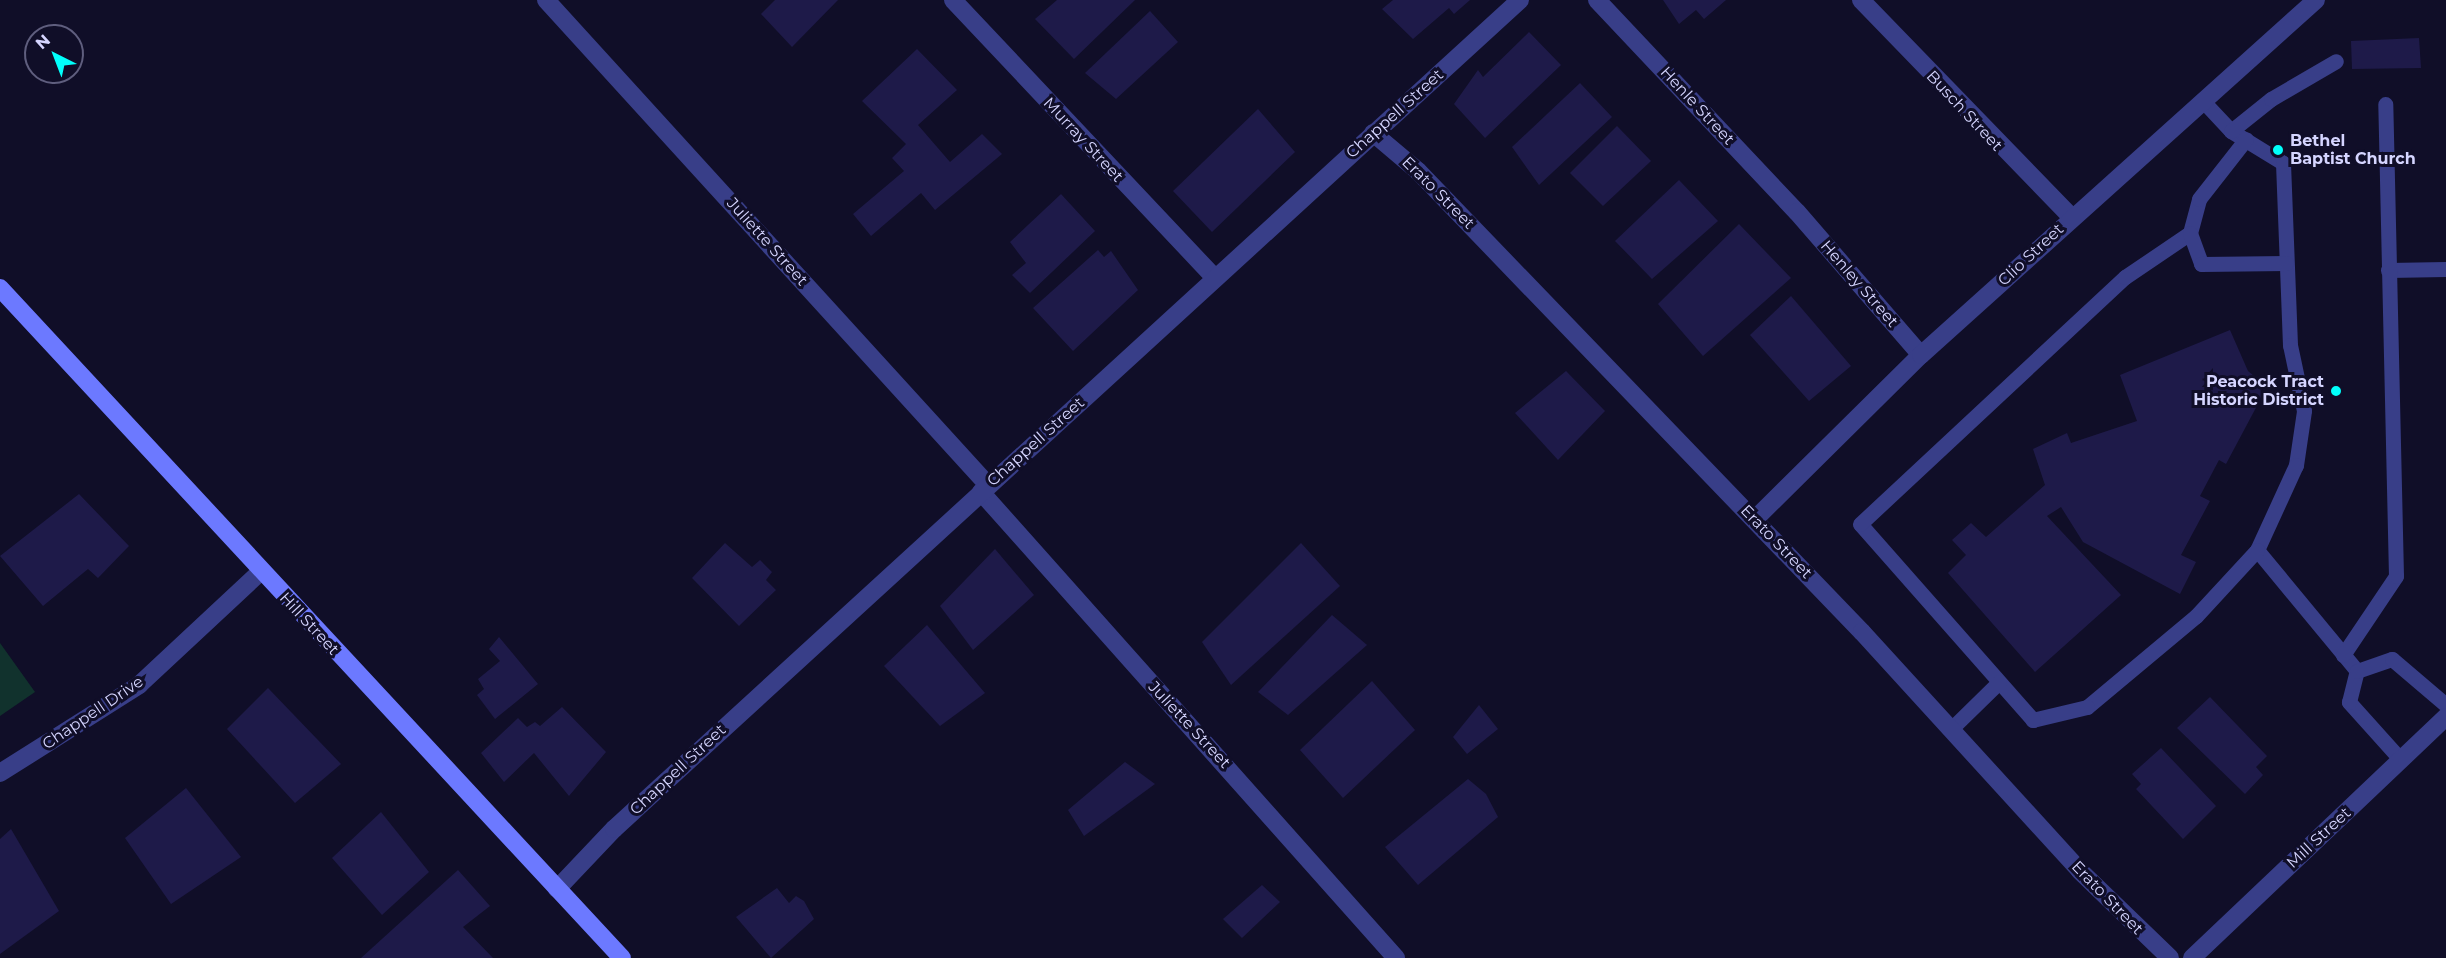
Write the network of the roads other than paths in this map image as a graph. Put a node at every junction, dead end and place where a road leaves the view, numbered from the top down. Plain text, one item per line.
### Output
1 (546, 0) edge
2 (952, 0) edge
3 (1520, 0) edge
4 (1597, 0) edge
5 (1861, 0) edge
6 (2316, 0) edge
7 (2336, 61) dead end
8 (2202, 100) junction
9 (2385, 104) dead end
10 (2231, 131) junction
11 (1373, 133) junction
12 (2246, 139) junction
13 (1797, 212) joint
14 (2071, 217) junction
15 (2190, 233) junction
16 (2286, 263) junction
17 (2446, 268) edge
18 (2388, 270) junction
19 (1215, 278) junction
20 (0, 288) edge
21 (1921, 355) junction
22 (984, 488) junction
23 (1755, 519) junction
24 (2256, 550) junction
25 (260, 572) junction
26 (2343, 655) junction
27 (2357, 671) junction
28 (1999, 682) junction
29 (2446, 705) edge
30 (2446, 717) edge
31 (1951, 729) junction
32 (2401, 760) junction
33 (0, 773) edge
34 (557, 889) junction
35 (621, 958) edge
36 (1396, 958) edge
37 (2170, 958) edge
38 (2192, 958) edge

1 - 22 street, Juliette Street
2 - 19 street, Murray Street
3 - 11 street, Chappell Street
4 - 13 street, Henle Street
5 - 14 street, Busch Street
6 - 8 street, Clio Street
7 - 10 lane
8 - 10 lane
8 - 14 street, Clio Street
9 - 18 lane
10 - 12 lane
11 - 19 street, Chappell Street
11 - 23 street, Erato Street
12 - 15 lane
12 - 16 lane
13 - 21 street, Henley Street
14 - 21 street, Clio Street
15 - 16 lane
15 - 28 lane
16 - 24 lane
17 - 18 lane
18 - 26 lane
19 - 22 street, Chappell Street
20 - 25 street, Hill Street
21 - 23 street, Clio Street
22 - 34 street, Chappell Street
22 - 36 street, Juliette Street
23 - 31 street, Erato Street
24 - 26 lane
24 - 28 lane
25 - 33 street, Chappell Drive
25 - 34 street, Hill Street
26 - 27 lane
27 - 29 lane
27 - 32 lane
28 - 31 lane
30 - 32 street, Mill Street
31 - 37 street, Erato Street
32 - 38 street, Mill Street
34 - 35 street, Hill Street

